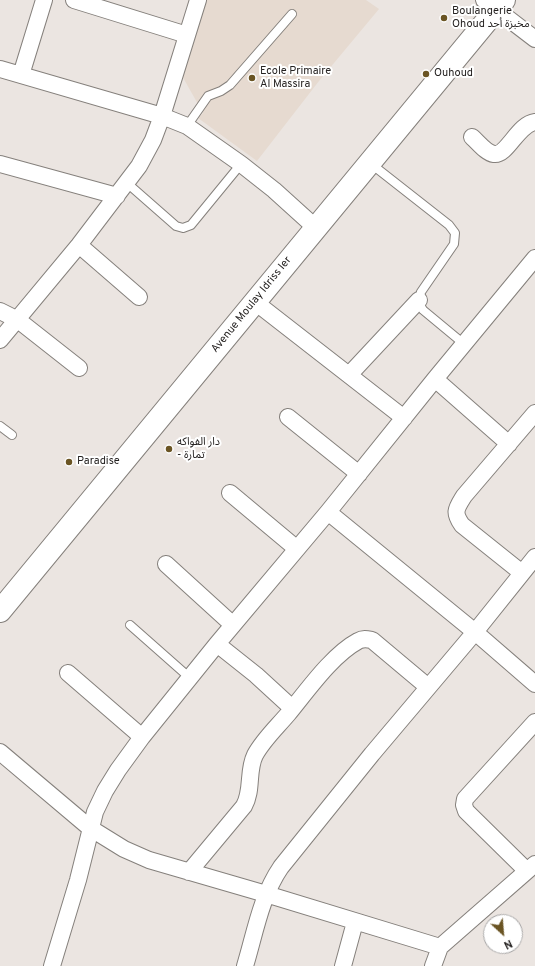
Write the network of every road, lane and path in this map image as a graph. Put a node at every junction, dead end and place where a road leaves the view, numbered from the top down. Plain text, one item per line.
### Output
1 (44, 0) edge
2 (74, 0) edge
3 (198, 0) edge
4 (494, 3) edge
5 (292, 14) dead end
6 (187, 35) junction
7 (535, 39) edge
8 (0, 69) edge
9 (20, 75) junction
10 (162, 116) junction
11 (535, 122) edge
12 (187, 126) junction
13 (472, 137) dead end
14 (370, 162) junction
15 (241, 164) junction
16 (1, 168) edge
17 (127, 183) junction
18 (117, 196) junction
19 (316, 228) junction
20 (78, 245) junction
21 (535, 258) edge
22 (139, 297) dead end
23 (419, 300) junction
24 (255, 302) junction
25 (0, 311) edge
26 (18, 320) junction
27 (0, 340) edge
28 (464, 344) junction
29 (79, 368) dead end
30 (349, 375) junction
31 (435, 379) junction
32 (535, 413) edge
33 (288, 417) dead end
34 (404, 418) junction
35 (0, 426) edge
36 (12, 436) dead end
37 (509, 444) junction
38 (359, 474) junction
39 (230, 493) dead end
40 (328, 512) junction
41 (297, 549) junction
42 (535, 557) edge
43 (166, 564) dead end
44 (522, 573) junction
45 (0, 611) edge
46 (130, 625) dead end
47 (233, 625) junction
48 (475, 632) junction
49 (217, 644) junction
50 (68, 673) dead end
51 (190, 678) junction
52 (535, 684) edge
53 (428, 687) junction
54 (292, 708) junction
55 (535, 722) edge
56 (142, 737) junction
57 (0, 752) edge
58 (90, 828) junction
59 (531, 868) edge
60 (188, 872) junction
61 (266, 894) junction
62 (355, 922) junction
63 (440, 947) junction
64 (52, 966) edge
65 (245, 966) edge
66 (343, 966) edge
67 (433, 966) edge

1 - 9 street
2 - 6 street
3 - 6 street
4 - 7 street
4 - 14 main road, Avenue Moulay Idriss Ier
5 - 12 lane
6 - 10 street
8 - 9 street
9 - 10 street
10 - 12 street
10 - 17 street
11 - 13 street
12 - 15 street
14 - 19 main road, Avenue Moulay Idriss Ier
14 - 23 lane
15 - 17 lane
15 - 19 street
16 - 18 street
17 - 18 street
18 - 20 street
19 - 24 main road, Avenue Moulay Idriss Ier
20 - 22 street
20 - 26 street
21 - 28 street
23 - 28 lane
23 - 30 street
24 - 30 street
24 - 45 main road, Avenue Moulay Idriss Ier
25 - 26 street
26 - 27 street
26 - 29 street
28 - 31 street
30 - 34 street
31 - 34 street
31 - 37 street
32 - 37 street
33 - 38 street
34 - 38 street
35 - 36 lane
37 - 44 street
38 - 40 street
39 - 41 street
40 - 41 street
40 - 48 street
41 - 47 street
42 - 44 street
43 - 47 street
44 - 48 street
46 - 51 lane
47 - 49 street
48 - 52 street
48 - 53 street
49 - 51 street
49 - 54 street
50 - 56 street
51 - 56 street
53 - 54 street
53 - 61 street
54 - 60 street
55 - 59 street
56 - 58 street
57 - 58 street
58 - 60 street
58 - 64 street
59 - 63 street
60 - 61 street
61 - 62 street
61 - 65 street
62 - 63 street
62 - 66 street
63 - 67 street

